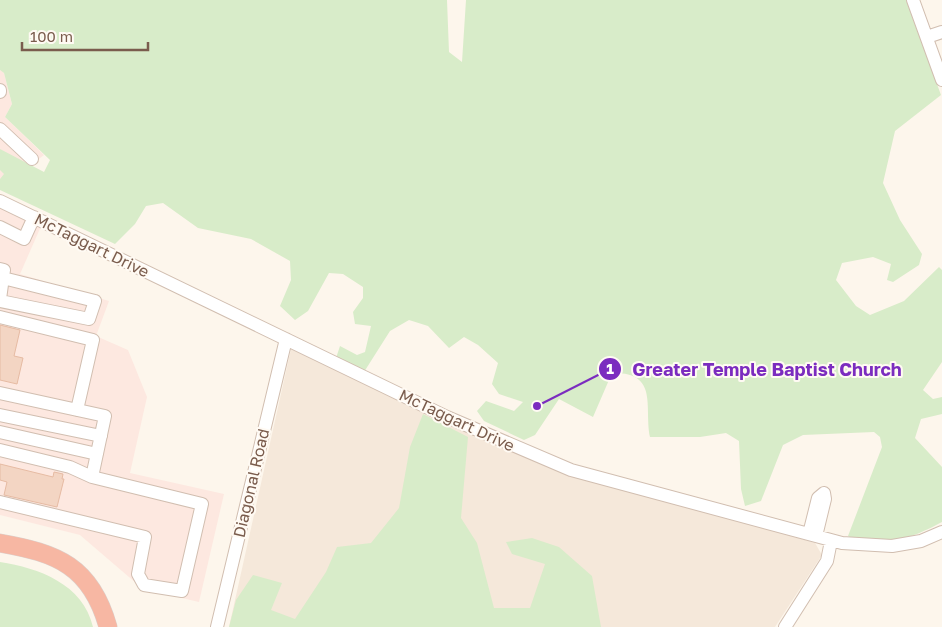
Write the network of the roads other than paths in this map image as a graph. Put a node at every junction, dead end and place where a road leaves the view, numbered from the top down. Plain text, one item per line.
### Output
1 (913, 0) edge
2 (942, 32) edge
3 (926, 37) junction
4 (942, 80) edge
5 (0, 129) edge
6 (32, 159) dead end
7 (0, 201) edge
8 (34, 217) junction
9 (0, 228) edge
10 (1, 274) edge
11 (0, 300) edge
12 (0, 317) edge
13 (286, 339) junction
14 (0, 394) edge
15 (77, 410) junction
16 (0, 415) edge
17 (0, 432) edge
18 (101, 436) junction
19 (0, 450) edge
20 (97, 454) junction
21 (92, 477) junction
22 (0, 502) edge
23 (942, 532) edge
24 (831, 540) junction
25 (0, 543) edge
26 (0, 554) edge
27 (101, 627) edge
28 (108, 627) edge
29 (217, 627) edge
30 (784, 627) edge

1 - 3 street
2 - 3 street
3 - 4 street
5 - 6 street
7 - 8 street, McTaggart Drive
8 - 9 street
8 - 13 street, McTaggart Drive
10 - 11 street
10 - 11 street
12 - 15 street
13 - 24 street, McTaggart Drive
13 - 29 street, Diagonal Road
14 - 15 street
15 - 18 street
16 - 18 street
17 - 20 street
18 - 20 street
19 - 21 street
20 - 21 street
21 - 22 street
23 - 24 street, McTaggart Drive
24 - 30 street
25 - 28 highway
26 - 27 highway

